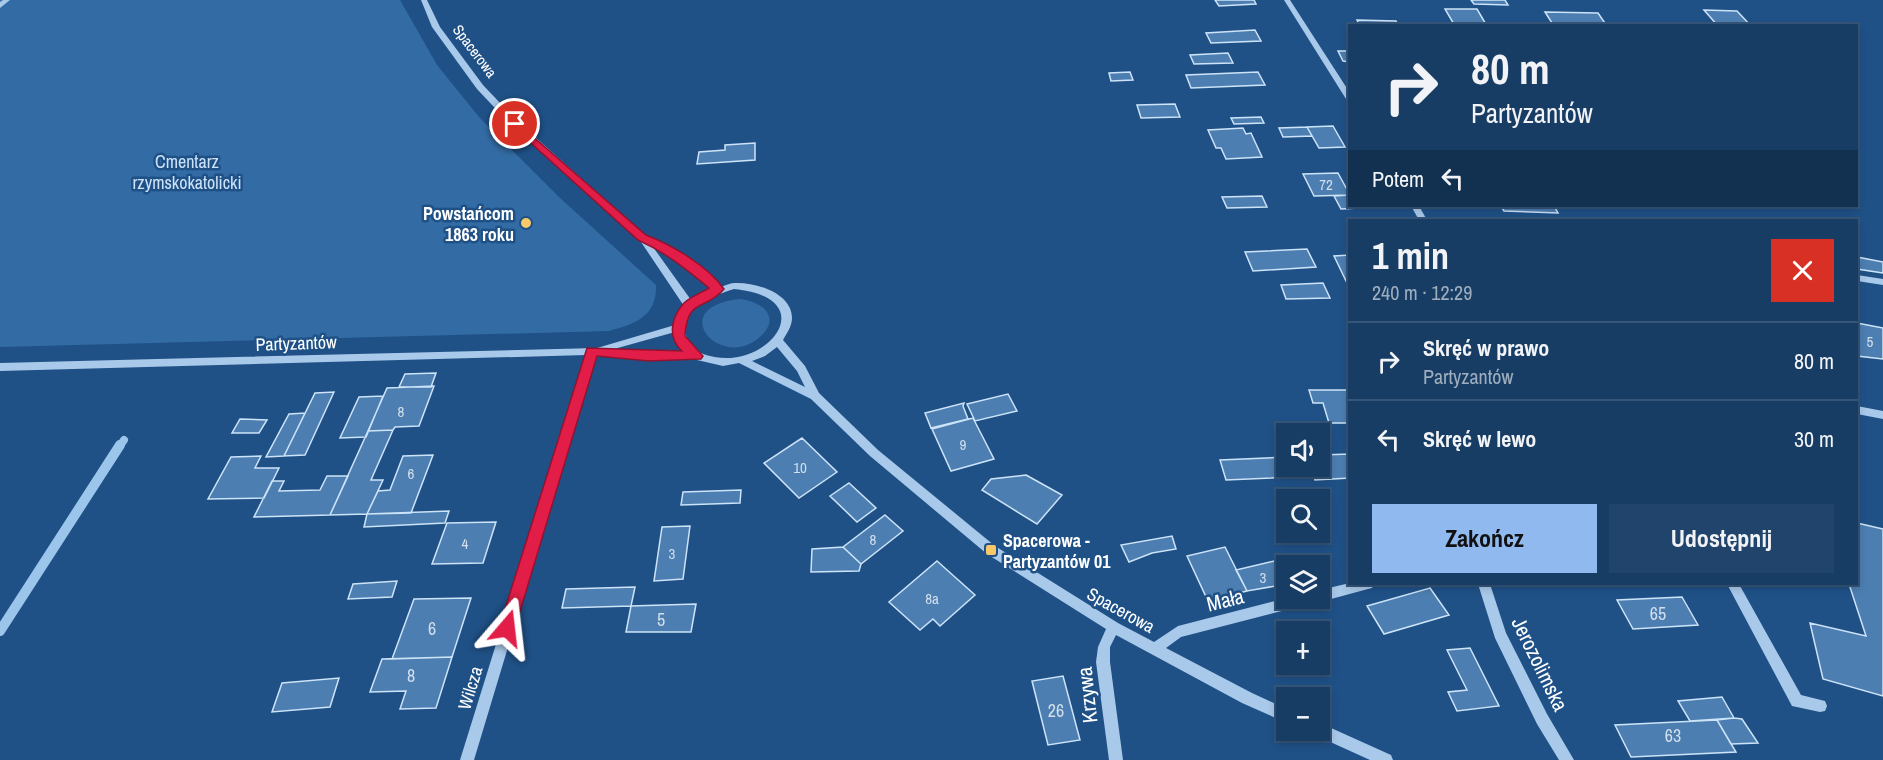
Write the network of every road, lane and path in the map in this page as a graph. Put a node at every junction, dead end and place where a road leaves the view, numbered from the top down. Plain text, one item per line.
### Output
1 (7, 0) edge
2 (424, 0) edge
3 (1287, 0) edge
4 (0, 6) edge
5 (1348, 96) edge
6 (642, 237) junction
7 (1858, 278) edge
8 (1883, 282) edge
9 (718, 289) junction
10 (689, 305) junction
11 (678, 328) junction
12 (778, 341) junction
13 (592, 351) junction
14 (697, 356) junction
15 (742, 360) junction
16 (0, 367) edge
17 (815, 396) junction
18 (1858, 410) edge
19 (1883, 415) edge
20 (1364, 585) edge
21 (1484, 585) edge
22 (1734, 585) edge
23 (1330, 594) edge
24 (1276, 607) edge
25 (1113, 627) junction
26 (1155, 649) junction
27 (1820, 706) dead end
28 (1276, 711) edge
29 (1330, 735) edge
30 (467, 760) edge
31 (1116, 760) edge
32 (1386, 760) edge
33 (1568, 760) edge

1 - 4 street
2 - 6 street, Spacerowa
3 - 5 street
6 - 9 street, Spacerowa
6 - 10 street, Spacerowa
7 - 8 street
9 - 10 street
9 - 12 street
10 - 11 street
11 - 13 street, Partyzantów
11 - 14 street
12 - 15 street
12 - 17 street, Spacerowa
13 - 14 street, Partyzantów
13 - 16 street, Partyzantów
13 - 30 street, Wilcza
14 - 15 street
15 - 17 street, Spacerowa
17 - 25 street, Spacerowa
18 - 19 street
20 - 23 street
21 - 33 street, Jerozolimska
22 - 27 street
24 - 26 street, Mała
25 - 26 street, Spacerowa
25 - 31 street, Krzywa
26 - 28 street, Spacerowa
29 - 32 street

